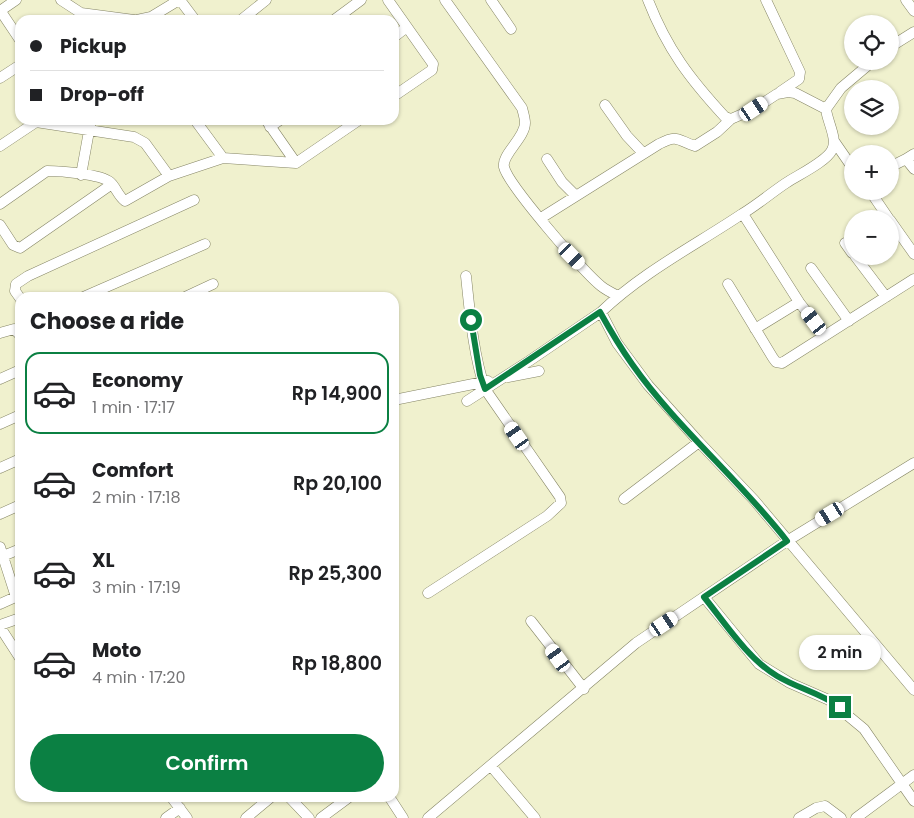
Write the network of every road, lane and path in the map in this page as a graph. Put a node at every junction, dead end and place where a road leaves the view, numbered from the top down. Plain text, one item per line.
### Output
1 (16, 0) edge
2 (62, 0) edge
3 (180, 0) edge
4 (266, 0) edge
5 (361, 0) edge
6 (388, 0) edge
7 (445, 0) edge
8 (491, 0) edge
9 (648, 0) edge
10 (766, 0) edge
11 (906, 0) edge
12 (0, 11) edge
13 (914, 11) edge
14 (96, 15) edge
15 (154, 15) edge
16 (191, 15) edge
17 (247, 15) edge
18 (341, 15) edge
19 (399, 15) edge
20 (399, 16) edge
21 (407, 27) junction
22 (511, 29) dead end
23 (914, 32) edge
24 (15, 33) edge
25 (399, 33) edge
26 (899, 41) edge
27 (15, 68) edge
28 (862, 70) edge
29 (0, 78) edge
30 (399, 92) edge
31 (777, 94) junction
32 (605, 105) dead end
33 (826, 109) junction
34 (731, 119) junction
35 (32, 125) edge
36 (90, 125) edge
37 (200, 125) edge
38 (269, 125) edge
39 (352, 125) edge
40 (834, 142) junction
41 (0, 146) edge
42 (643, 154) junction
43 (844, 156) edge
44 (910, 156) edge
45 (223, 158) junction
46 (547, 159) dead end
47 (899, 162) edge
48 (296, 163) junction
49 (914, 169) edge
50 (81, 175) junction
51 (169, 176) junction
52 (112, 184) junction
53 (576, 196) junction
54 (194, 200) dead end
55 (0, 204) edge
56 (743, 214) junction
57 (541, 218) junction
58 (0, 225) edge
59 (899, 228) edge
60 (910, 240) edge
61 (205, 244) dead end
62 (914, 254) edge
63 (862, 265) edge
64 (811, 268) dead end
65 (466, 276) dead end
66 (914, 279) edge
67 (213, 284) dead end
68 (728, 284) dead end
69 (16, 292) edge
70 (95, 292) edge
71 (196, 292) edge
72 (618, 296) junction
73 (886, 297) junction
74 (799, 302) junction
75 (600, 312) junction
76 (849, 321) junction
77 (755, 329) junction
78 (15, 330) edge
79 (0, 333) edge
80 (825, 336) junction
81 (540, 371) dead end
82 (15, 372) edge
83 (0, 379) edge
84 (485, 389) junction
85 (399, 399) edge
86 (466, 401) dead end
87 (15, 417) edge
88 (0, 424) edge
89 (699, 442) junction
90 (15, 461) edge
91 (914, 463) edge
92 (0, 468) edge
93 (624, 499) dead end
94 (15, 507) edge
95 (0, 514) edge
96 (787, 541) junction
97 (15, 550) edge
98 (1, 552) edge
99 (15, 588) edge
100 (428, 593) dead end
101 (15, 597) edge
102 (704, 597) junction
103 (0, 604) edge
104 (15, 620) edge
105 (531, 621) dead end
106 (0, 626) edge
107 (15, 650) edge
108 (584, 689) junction
109 (914, 690) edge
110 (492, 766) junction
111 (914, 775) edge
112 (902, 784) junction
113 (914, 801) edge
114 (175, 802) edge
115 (265, 802) edge
116 (294, 802) edge
117 (343, 802) edge
118 (393, 802) edge
119 (180, 808) junction
120 (166, 818) edge
121 (187, 818) edge
122 (246, 818) edge
123 (310, 818) edge
124 (321, 818) edge
125 (403, 818) edge
126 (428, 818) edge
127 (535, 818) edge
128 (799, 818) edge
129 (841, 818) edge
130 (856, 818) edge

1 - 12 street
2 - 14 street
3 - 15 street
3 - 16 street
4 - 17 street
5 - 18 street
6 - 19 street
7 - 57 street
8 - 22 street
9 - 34 street
10 - 31 street
11 - 13 street
12 - 24 street
20 - 21 street
21 - 25 street
21 - 30 street
23 - 26 street
27 - 29 street
28 - 33 street
31 - 33 street
31 - 34 street
32 - 42 street
33 - 40 street
34 - 42 street
35 - 41 street
36 - 50 street
36 - 51 street
37 - 45 street
38 - 48 street
39 - 48 street
40 - 43 street
40 - 56 street
42 - 53 street
44 - 47 street
44 - 49 street
45 - 48 street
45 - 51 street
46 - 53 street
50 - 52 street
50 - 55 street
51 - 52 street
52 - 58 street
53 - 57 street
54 - 69 street
56 - 72 street
56 - 74 street
57 - 72 street
59 - 60 street
60 - 62 street
61 - 70 street
63 - 73 street
64 - 76 street
65 - 84 street
66 - 73 street
67 - 71 street
68 - 77 street
72 - 75 street
73 - 76 street
74 - 77 street
74 - 80 street
75 - 84 street
75 - 89 street
76 - 80 street
77 - 80 street
78 - 79 street
81 - 85 street
82 - 83 street
84 - 86 street
84 - 100 street
87 - 88 street
89 - 93 street
89 - 96 street
90 - 92 street
91 - 96 street
94 - 95 street
96 - 102 street
96 - 109 street
97 - 98 street
98 - 99 street
101 - 103 street
102 - 108 street
102 - 112 street
104 - 106 street
105 - 108 street
106 - 107 street
108 - 110 street
110 - 126 street
110 - 127 street
111 - 112 street
112 - 113 street
112 - 130 street
114 - 119 street
115 - 122 street
116 - 123 street
117 - 124 street
118 - 125 street
119 - 120 street
119 - 121 street
128 - 129 street

